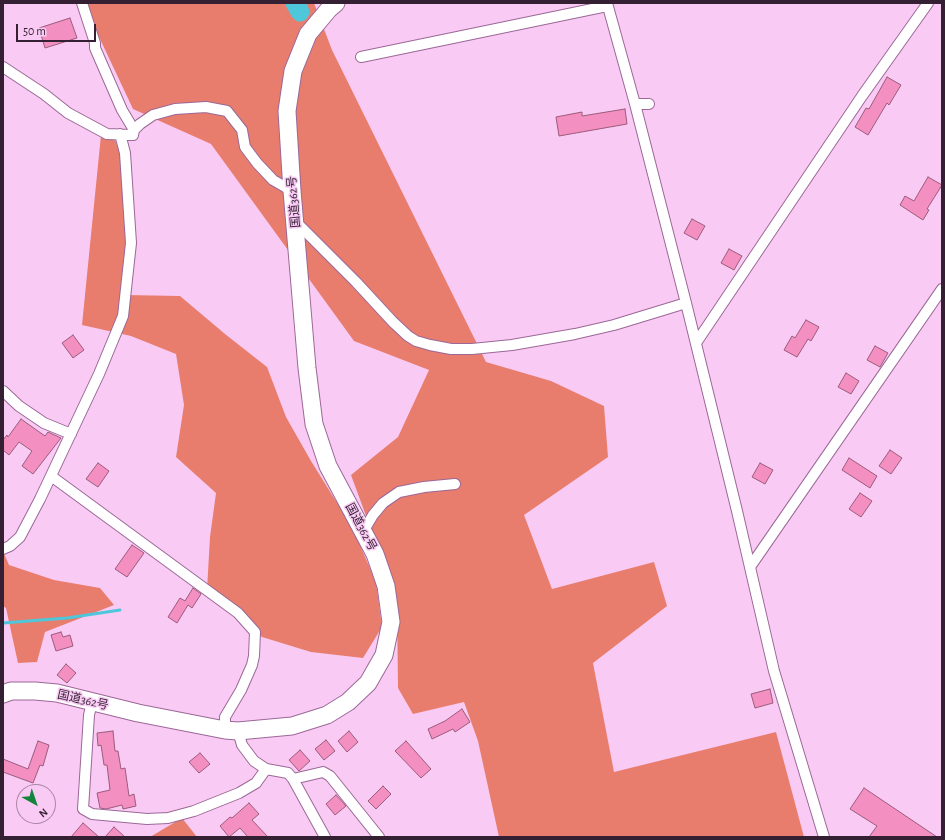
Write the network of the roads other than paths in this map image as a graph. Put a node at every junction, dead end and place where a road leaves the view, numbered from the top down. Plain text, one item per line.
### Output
1 (82, 3) edge
2 (336, 3) edge
3 (928, 3) edge
4 (607, 4) edge
5 (361, 57) dead end
6 (3, 67) edge
7 (635, 104) junction
8 (649, 104) dead end
9 (134, 130) junction
10 (120, 134) junction
11 (292, 191) junction
12 (295, 221) junction
13 (942, 289) edge
14 (686, 303) junction
15 (696, 343) junction
16 (3, 391) edge
17 (71, 434) junction
18 (51, 476) junction
19 (455, 484) dead end
20 (364, 532) junction
21 (3, 549) edge
22 (750, 566) junction
23 (3, 694) edge
24 (92, 702) junction
25 (232, 730) junction
26 (266, 769) junction
27 (293, 778) junction
28 (325, 837) edge
29 (379, 837) edge
30 (824, 837) edge

1 - 9 street
2 - 11 highway, 国道362号
3 - 15 street
4 - 5 street
4 - 7 street
6 - 10 street
7 - 8 street
7 - 14 street
9 - 10 street
9 - 11 street
10 - 17 street
11 - 12 highway, 国道362号
12 - 14 street
12 - 20 highway, 国道362号
13 - 22 street
14 - 15 street
15 - 22 street
16 - 17 street
17 - 18 street
18 - 21 street
18 - 25 street
19 - 20 street
20 - 25 highway, 国道362号
22 - 30 street
23 - 24 highway, 国道362号
24 - 25 highway, 国道362号
24 - 26 street
25 - 26 street
26 - 27 street
27 - 28 street
27 - 29 street

